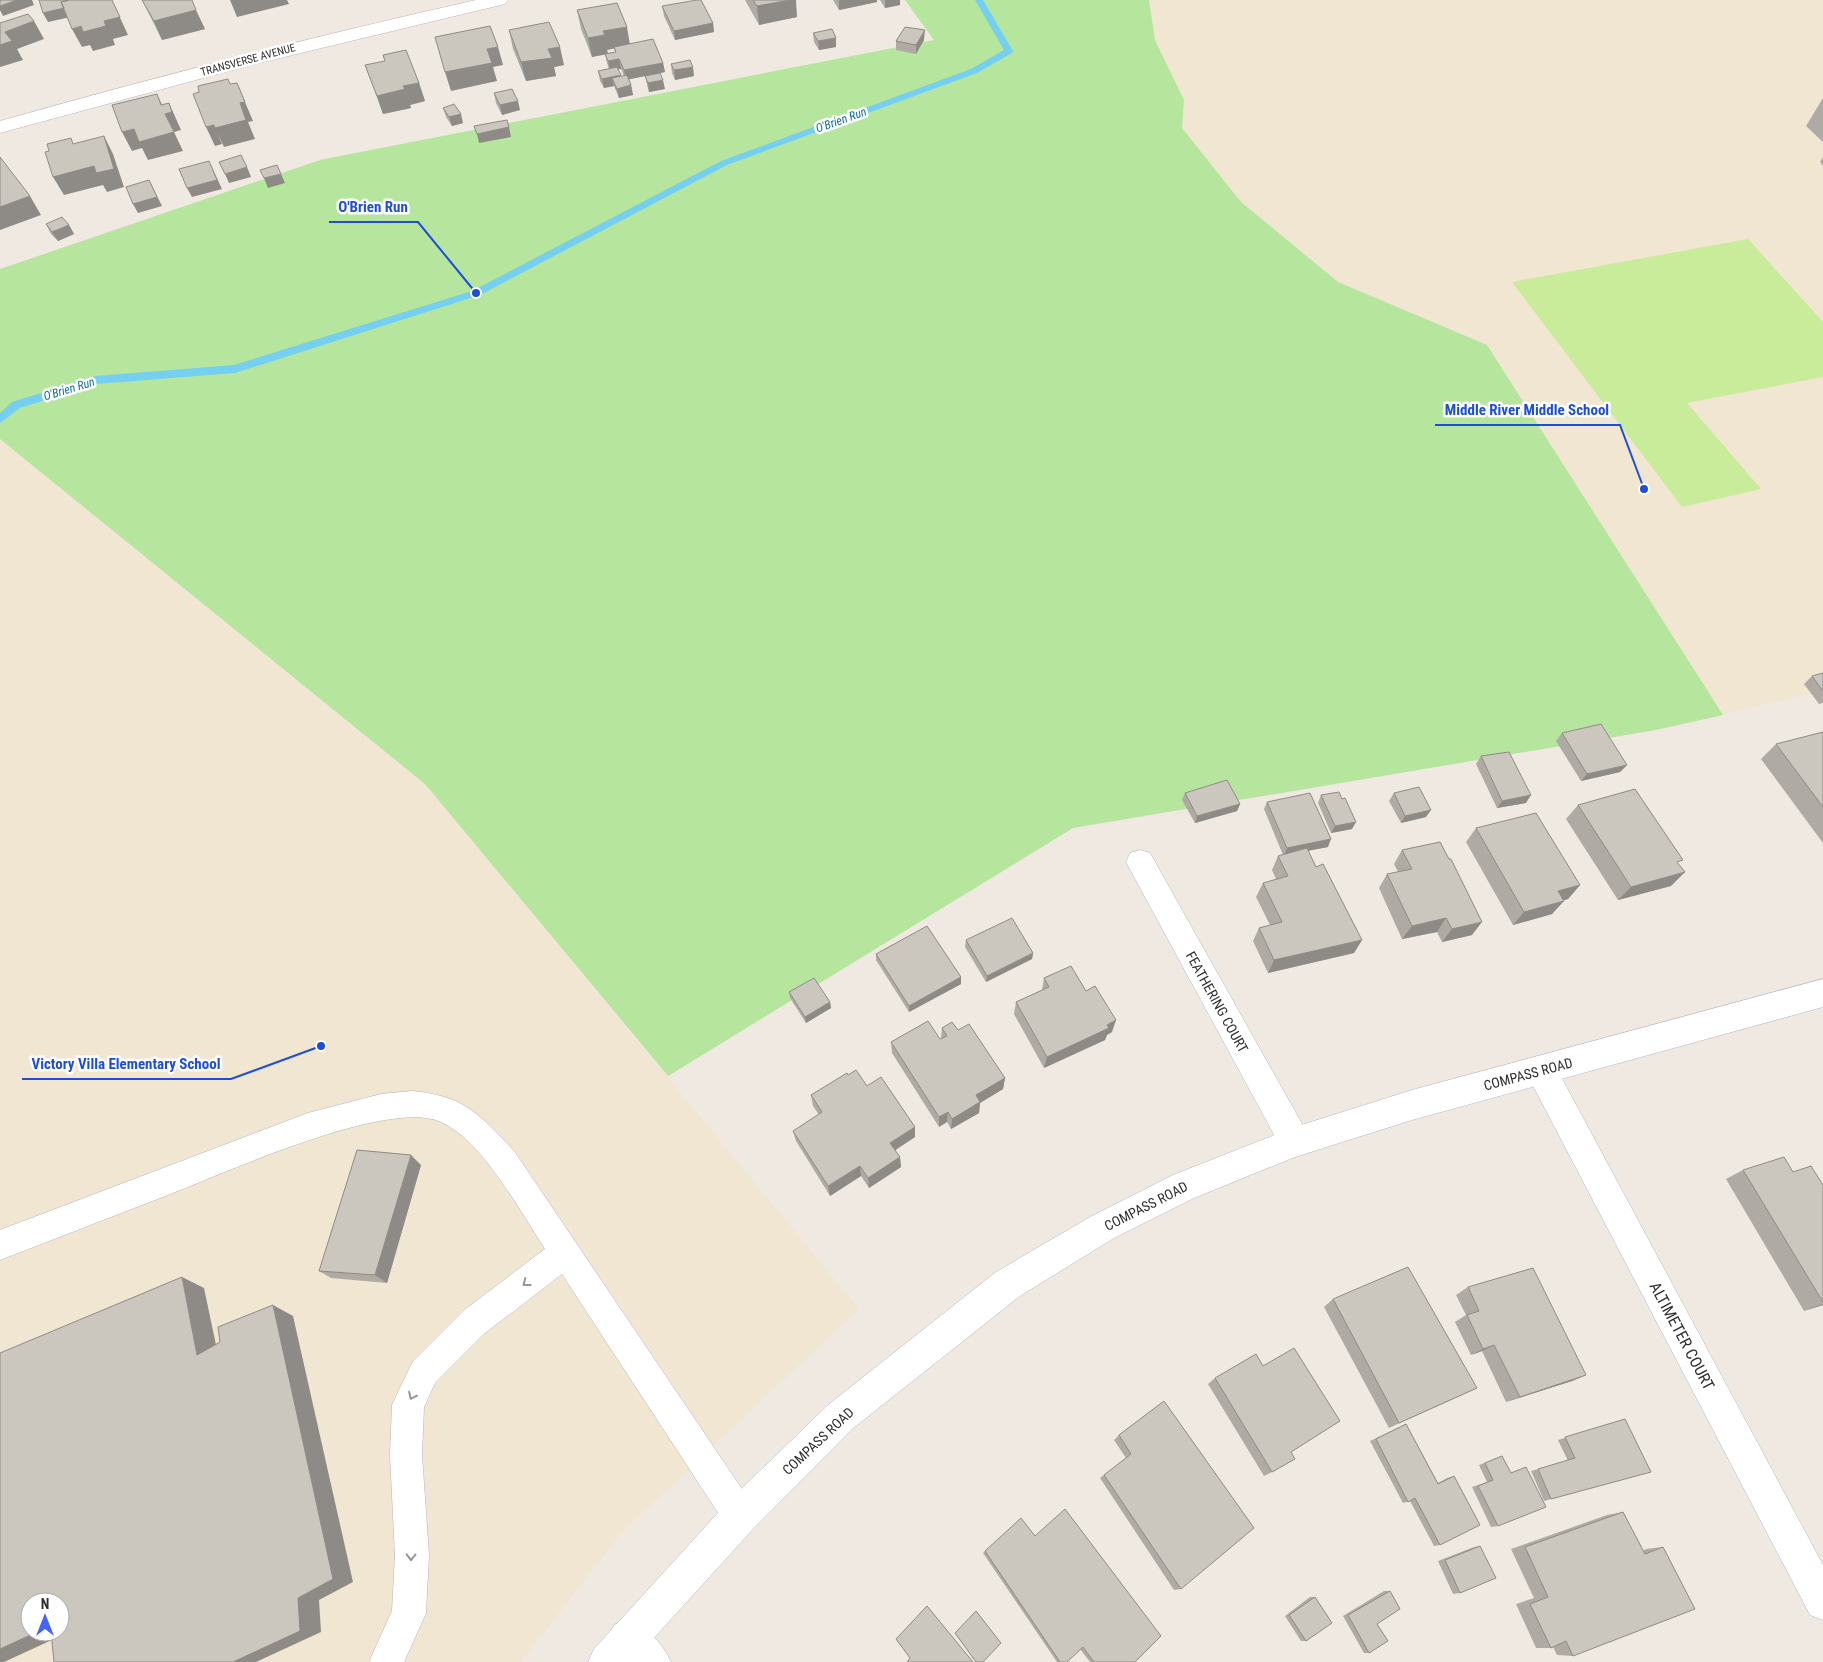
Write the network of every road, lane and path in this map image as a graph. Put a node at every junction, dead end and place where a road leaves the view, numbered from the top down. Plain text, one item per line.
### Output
1 (499, 0) edge
2 (0, 127) edge
3 (1140, 862) dead end
4 (1823, 993) edge
5 (1541, 1070) junction
6 (1295, 1142) junction
7 (0, 1245) edge
8 (565, 1253) junction
9 (740, 1516) junction
10 (1823, 1602) edge
11 (629, 1654) edge
12 (386, 1662) edge

1 - 2 street, TRANSVERSE AVENUE
3 - 6 street, FEATHERING COURT
4 - 5 street, COMPASS ROAD
5 - 6 street, COMPASS ROAD
5 - 10 street, ALTIMETER COURT
6 - 9 street, COMPASS ROAD
7 - 8 lane
8 - 9 lane
8 -> 12 lane
9 - 11 street, COMPASS ROAD

